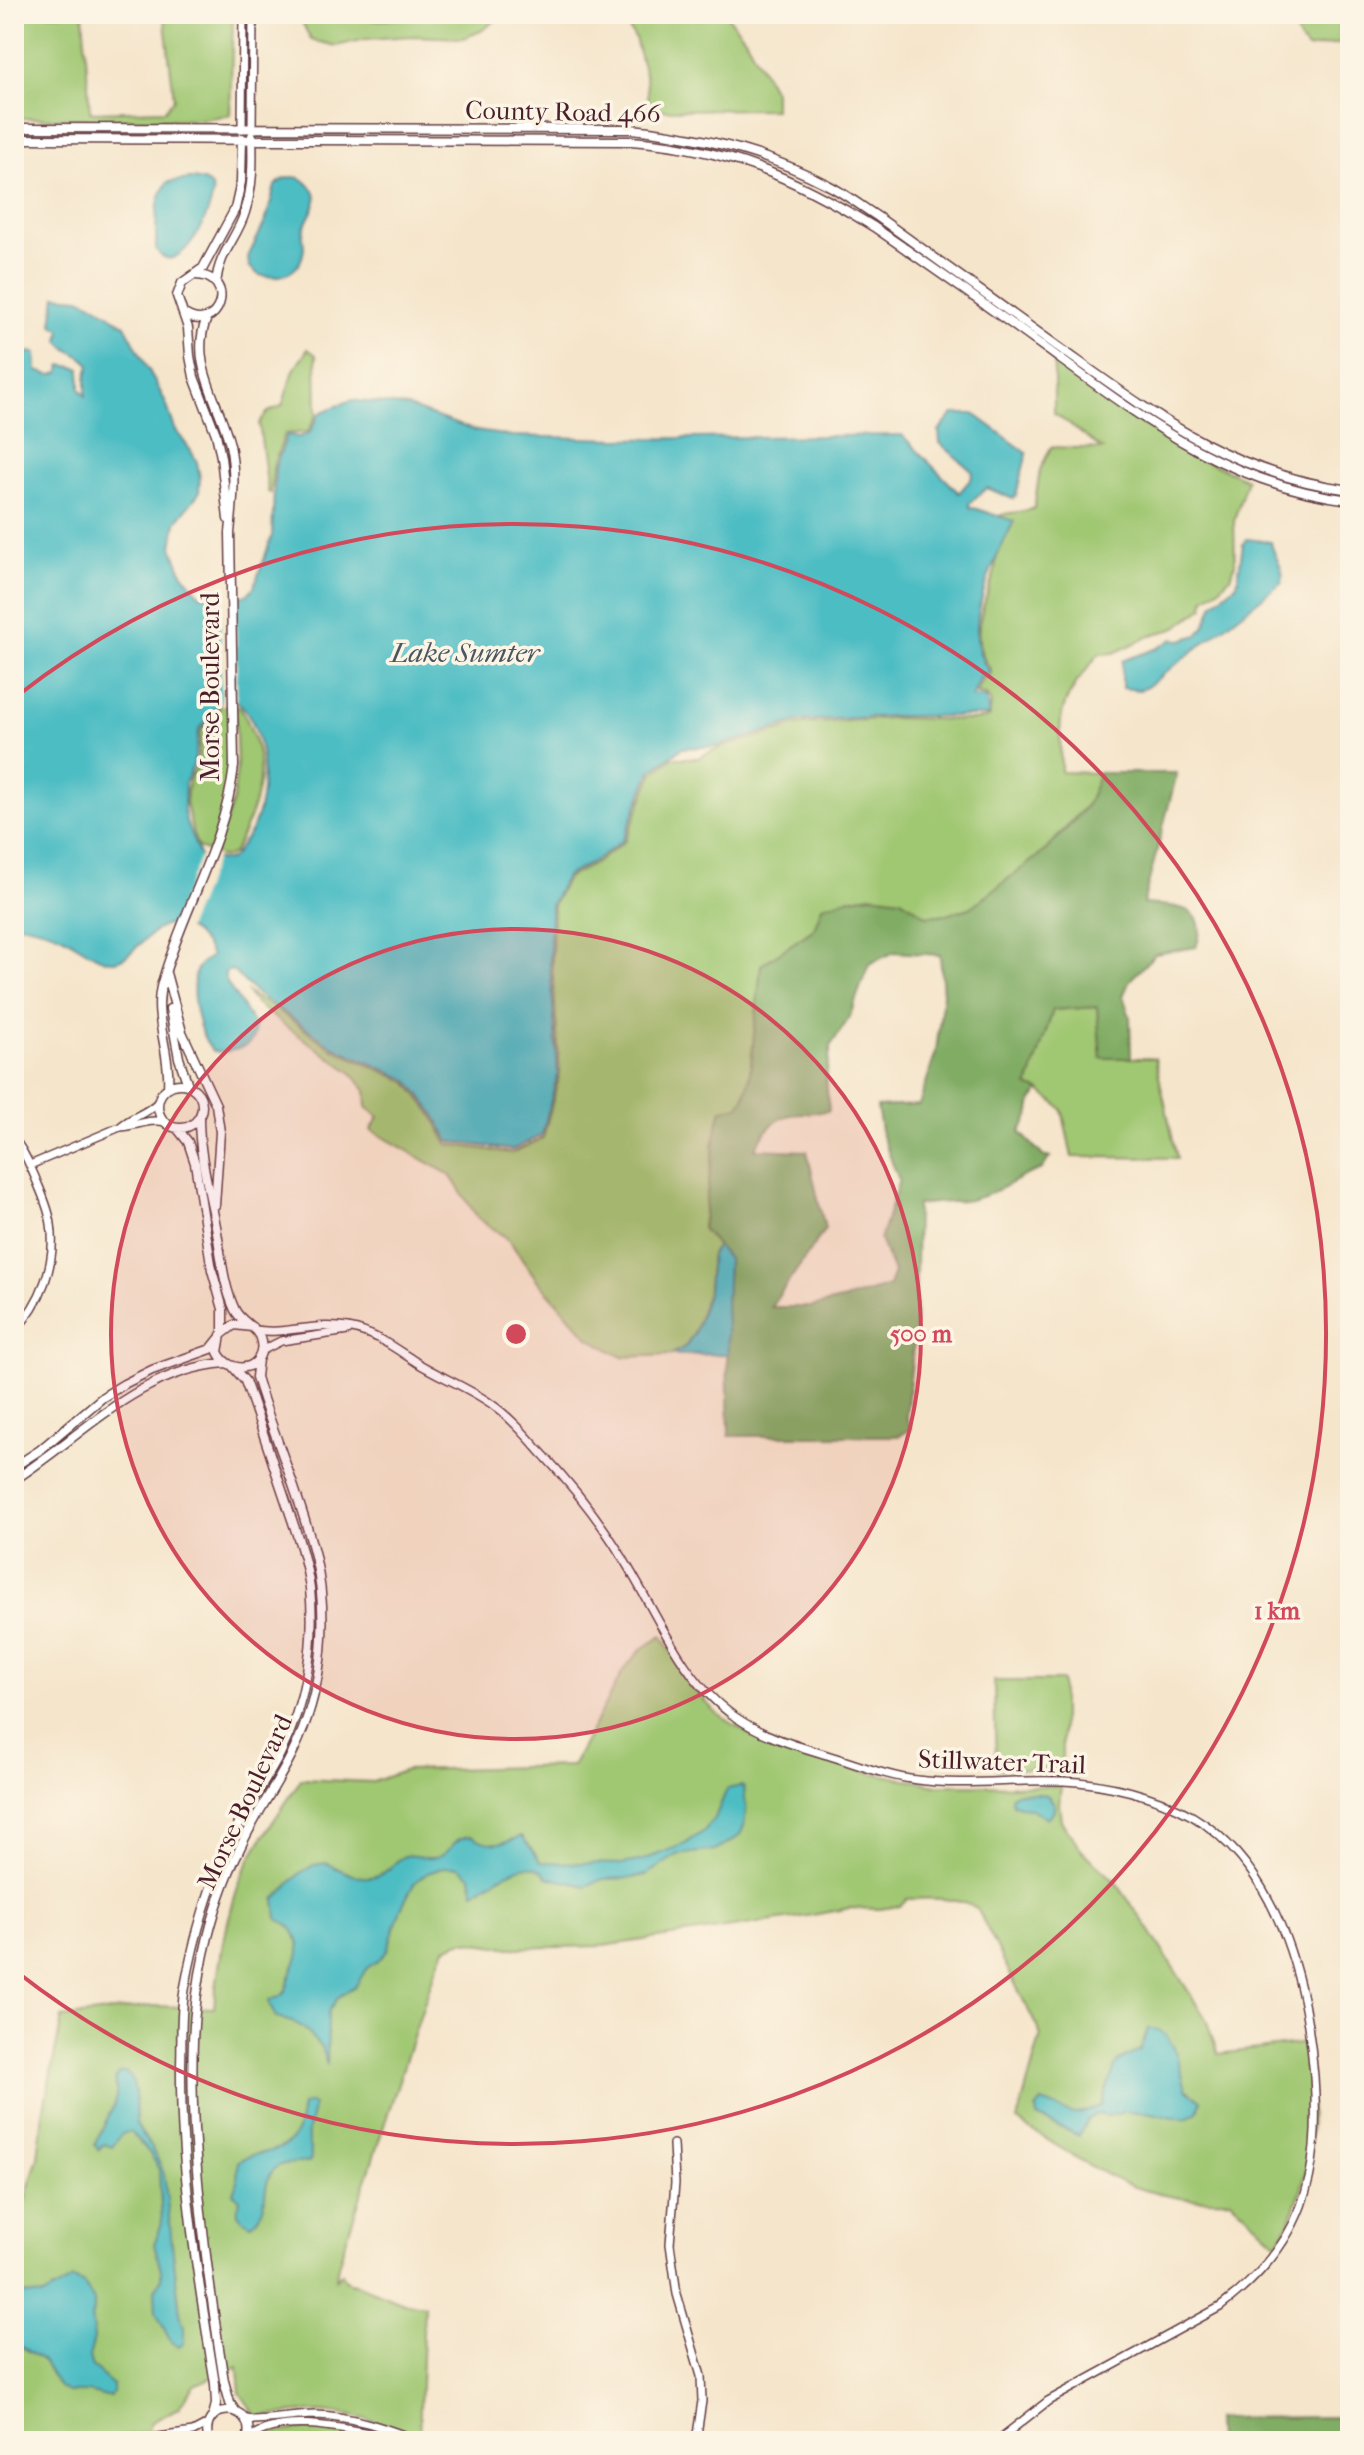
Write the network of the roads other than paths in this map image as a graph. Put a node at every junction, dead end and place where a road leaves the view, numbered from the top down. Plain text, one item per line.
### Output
1 (243, 14) edge
2 (253, 14) edge
3 (16, 128) edge
4 (247, 129) junction
5 (16, 139) edge
6 (241, 140) junction
7 (252, 140) junction
8 (191, 276) junction
9 (216, 283) junction
10 (183, 313) junction
11 (207, 318) junction
12 (1350, 490) edge
13 (1350, 500) edge
14 (230, 533) junction
15 (166, 973) junction
16 (169, 990) junction
17 (189, 1085) junction
18 (168, 1087) junction
19 (158, 1102) junction
20 (199, 1118) junction
21 (166, 1122) junction
22 (120, 1127) junction
23 (177, 1128) junction
24 (14, 1139) edge
25 (30, 1165) junction
26 (214, 1218) junction
27 (254, 1329) junction
28 (14, 1331) edge
29 (361, 1332) junction
30 (221, 1335) junction
31 (260, 1355) junction
32 (229, 1365) junction
33 (14, 1467) edge
34 (14, 1480) edge
35 (673, 2144) dead end
36 (240, 2414) junction
37 (210, 2420) junction
38 (248, 2440) edge
39 (131, 2441) edge
40 (209, 2441) edge
41 (419, 2441) edge
42 (565, 2441) edge
43 (689, 2441) edge
44 (696, 2441) edge
45 (997, 2441) edge

1 - 4 street
2 - 4 street
3 - 4 main road, County Road 466
3 - 5 street
4 - 6 main road
4 - 7 main road
4 - 12 main road, County Road 466
5 - 6 main road, County Road 466
6 - 7 main road, County Road 466
6 - 8 main road
7 - 9 main road
7 - 13 main road, County Road 466
8 - 9 main road
8 - 10 main road
9 - 11 main road
10 - 11 main road
10 - 14 main road, Morse Boulevard
11 - 14 main road, Morse Boulevard
14 - 15 main road, Morse Boulevard
15 - 16 main road, Morse Boulevard
15 - 18 main road, Morse Boulevard
16 - 17 main road, Morse Boulevard
16 - 26 main road, Morse Boulevard
17 - 18 main road
17 - 20 main road
18 - 19 main road
19 - 21 main road
19 - 22 street
20 - 23 main road
20 - 26 main road, Morse Boulevard
21 - 22 street
21 - 23 main road
22 - 25 street
23 - 30 main road
24 - 25 street
25 - 28 street
26 - 27 main road, Morse Boulevard
27 - 29 street, Stillwater Trail
27 - 30 main road
27 - 31 main road
29 - 31 street, Stillwater Trail
29 - 45 street, Stillwater Trail
30 - 32 main road
30 - 33 main road
31 - 32 main road
31 - 36 main road, Morse Boulevard
32 - 34 main road
32 - 37 main road, Morse Boulevard
35 - 44 street
36 - 37 main road
36 - 38 main road, Morse Boulevard
36 - 41 street
37 - 39 street
37 - 40 main road, Morse Boulevard
38 - 41 street
42 - 43 street

